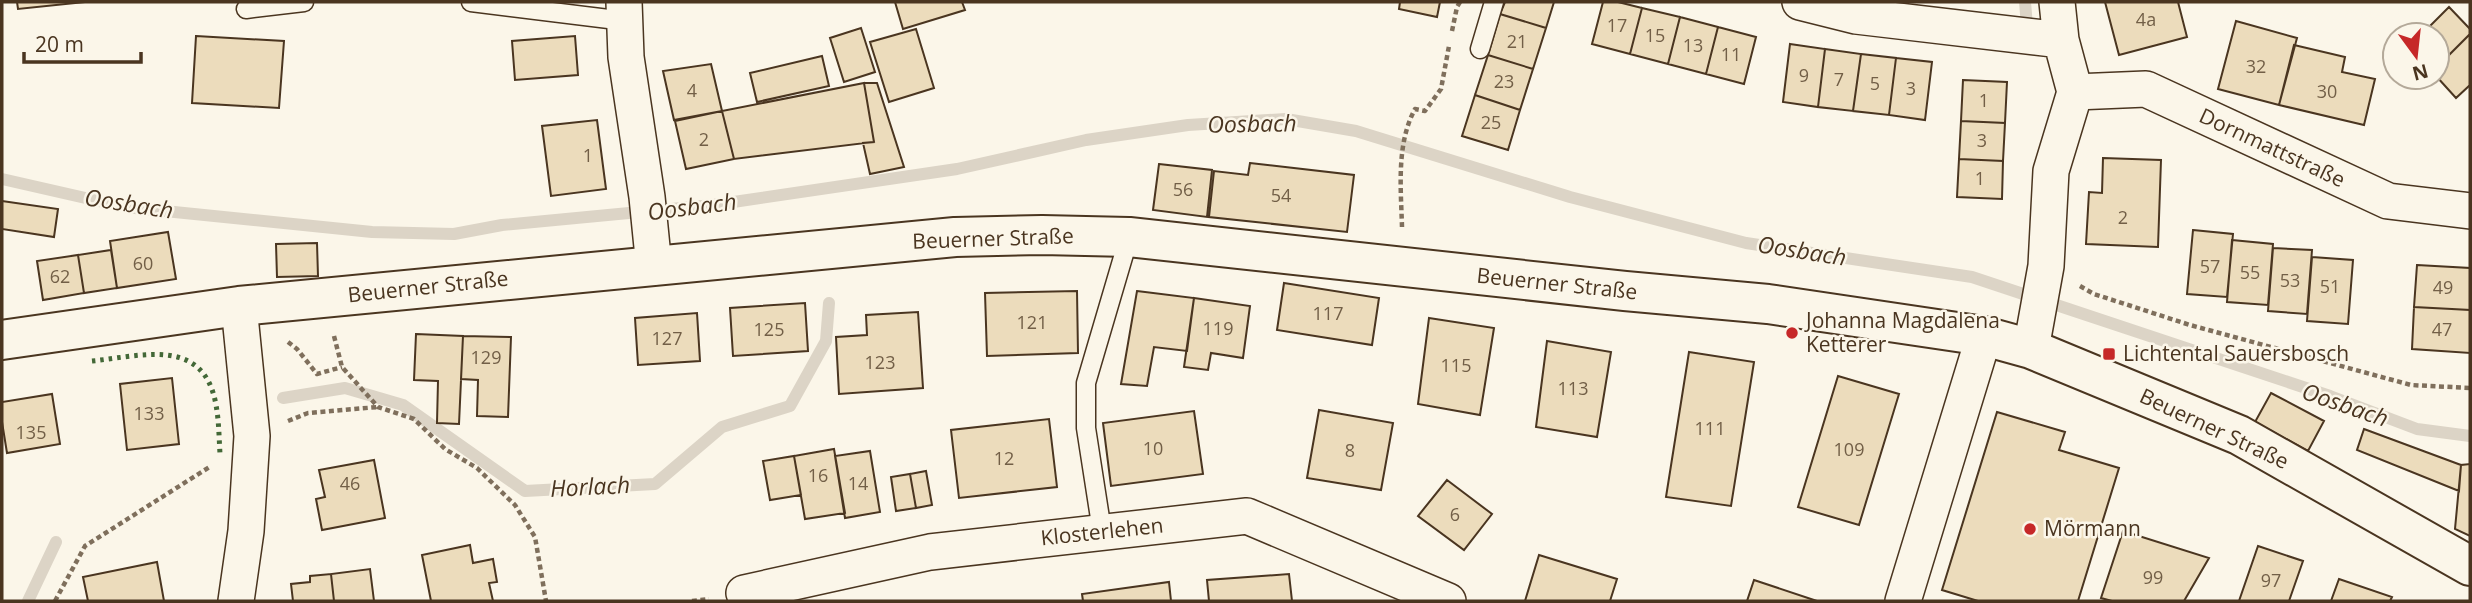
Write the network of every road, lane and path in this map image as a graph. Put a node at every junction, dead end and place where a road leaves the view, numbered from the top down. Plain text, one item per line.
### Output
1 (304, 2) edge
2 (471, 2) edge
3 (1460, 2) edge
4 (1494, 2) edge
5 (1800, 2) edge
6 (2057, 2) edge
7 (246, 9) dead end
8 (624, 11) edge
9 (2061, 40) junction
10 (1479, 49) dead end
11 (2075, 92) junction
12 (2470, 211) edge
13 (1129, 237) junction
14 (653, 253) junction
15 (1401, 267) junction
16 (2045, 270) junction
17 (239, 306) junction
18 (2034, 332) junction
19 (1983, 336) junction
20 (2, 340) edge
21 (317, 374) dead end
22 (2470, 388) edge
23 (378, 407) junction
24 (252, 436) junction
25 (1102, 531) junction
26 (2470, 566) edge
27 (744, 593) dead end
28 (55, 601) edge
29 (236, 601) edge
30 (545, 601) edge
31 (1448, 601) edge
32 (1903, 601) edge

1 - 7 lane
2 - 8 lane
3 - 15 path
4 - 10 lane
5 - 9 street
6 - 9 street
8 - 14 street
9 - 11 street
11 - 12 street, Dornmattstraße
11 - 16 street
13 - 14 main road, Beuerner Straße
13 - 15 main road, Beuerner Straße
13 - 25 lane
14 - 17 main road, Beuerner Straße
15 - 19 main road, Beuerner Straße
16 - 18 street
16 - 22 path
17 - 20 main road, Beuerner Straße
17 - 24 street
18 - 19 main road, Beuerner Straße
18 - 26 main road, Beuerner Straße
19 - 32 street
21 - 23 path
23 - 24 path
23 - 30 path
24 - 28 path
24 - 29 street
25 - 27 street, Klosterlehen
25 - 31 street, Klosterlehen

